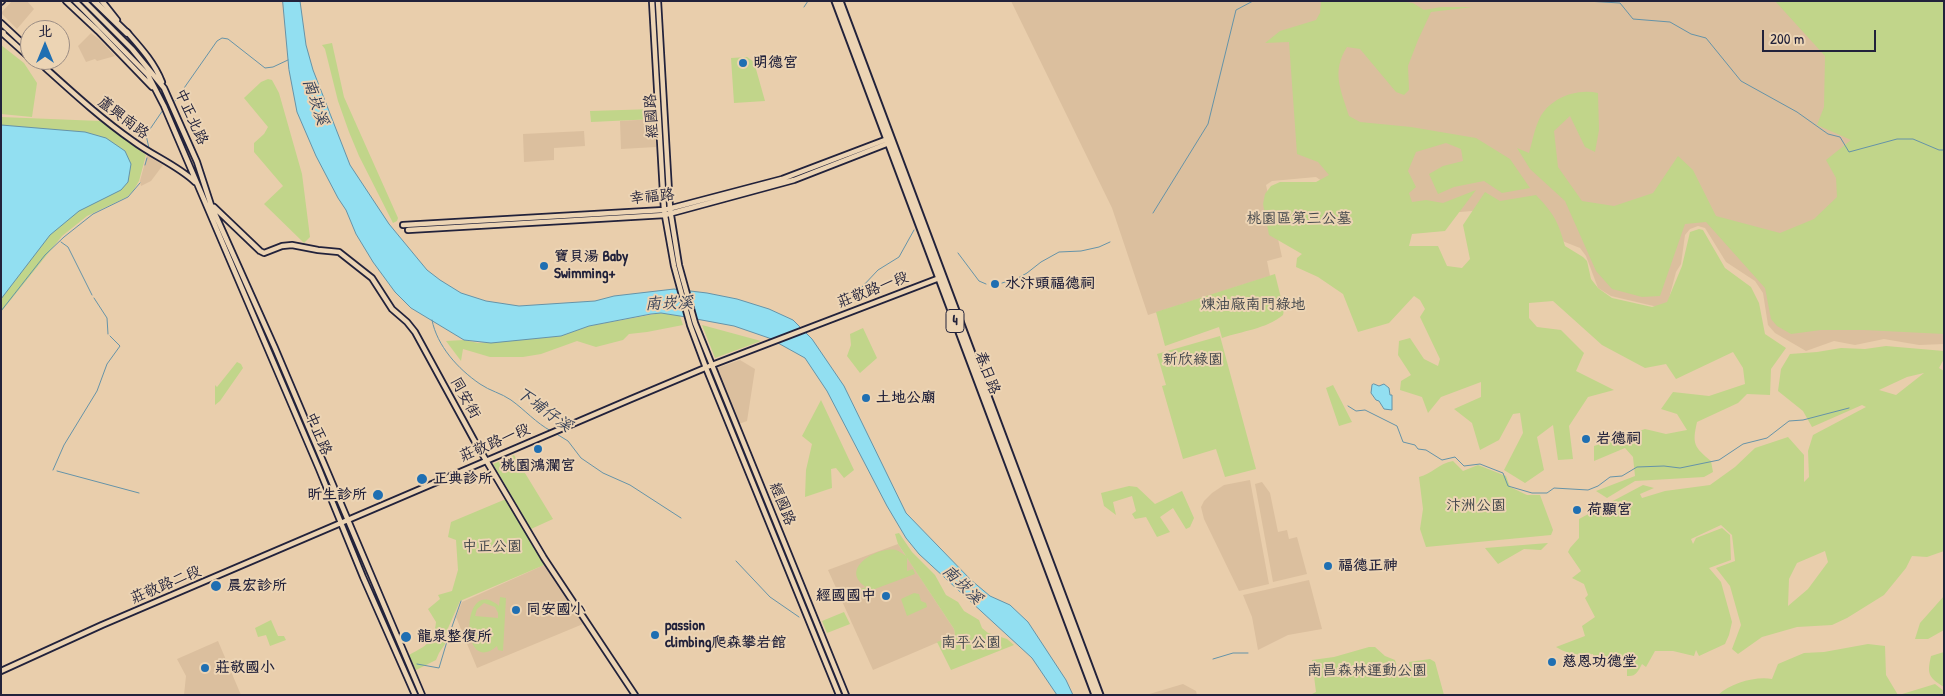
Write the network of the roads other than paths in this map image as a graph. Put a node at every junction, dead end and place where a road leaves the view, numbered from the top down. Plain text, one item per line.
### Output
1 (66, 1) edge
2 (75, 1) edge
3 (84, 1) edge
4 (94, 1) edge
5 (102, 1) edge
6 (652, 1) edge
7 (658, 1) edge
8 (835, 1) edge
9 (840, 1) edge
10 (1, 23) edge
11 (2, 33) edge
12 (127, 33) junction
13 (20, 41) edge
14 (20, 49) edge
15 (130, 51) junction
16 (49, 70) edge
17 (866, 76) junction
18 (164, 88) junction
19 (156, 92) junction
20 (890, 140) junction
21 (197, 183) junction
22 (211, 205) junction
23 (670, 212) junction
24 (665, 213) junction
25 (404, 226) dead end
26 (408, 230) dead end
27 (941, 278) junction
28 (693, 324) junction
29 (712, 365) junction
30 (706, 368) junction
31 (486, 460) junction
32 (348, 520) junction
33 (342, 523) junction
34 (1063, 603) junction
35 (1, 671) edge
36 (415, 695) edge
37 (422, 695) edge
38 (635, 695) edge
39 (839, 695) edge
40 (846, 695) edge
41 (1095, 695) edge
42 (1100, 695) edge

1 - 19 street
2 - 15 street
3 - 15 street
4 - 12 highway
5 - 12 street
6 - 24 street, 經國路
7 - 23 street, 經國路
8 - 17 main road, 4
9 - 17 main road, 4
10 - 13 street
11 - 14 street, 蘆興南路
12 - 18 street
15 - 18 street, 中正北路
15 - 19 street, 中正北路
16 - 21 street, 蘆興南路
17 - 20 main road, 春日路 / 4
18 - 22 street, 中正北路
19 - 21 street, 中正北路
20 - 23 street, 幸福路
20 - 27 main road, 春日路 / 4
21 - 33 street, 中正路
22 - 31 street, 同安街
22 - 32 street, 中正路
23 - 24 street, 幸福路
23 - 28 street, 經國路
24 - 25 street, 幸福路
24 - 26 street, 幸福路
24 - 28 street, 經國路
27 - 29 street, 莊敬路一段
27 - 34 main road, 春日路 / 4
28 - 29 street, 經國路
28 - 30 street, 經國路
29 - 30 street, 莊敬路一段
29 - 40 street, 經國路
30 - 31 street, 莊敬路一段
30 - 39 street, 經國路
31 - 32 street, 莊敬路一段
31 - 38 street, 同安街
32 - 33 street, 莊敬路一段
32 - 37 street, 中正路
33 - 35 street, 莊敬路二段
33 - 36 street, 中正路
34 - 41 main road, 4
34 - 42 main road, 4

